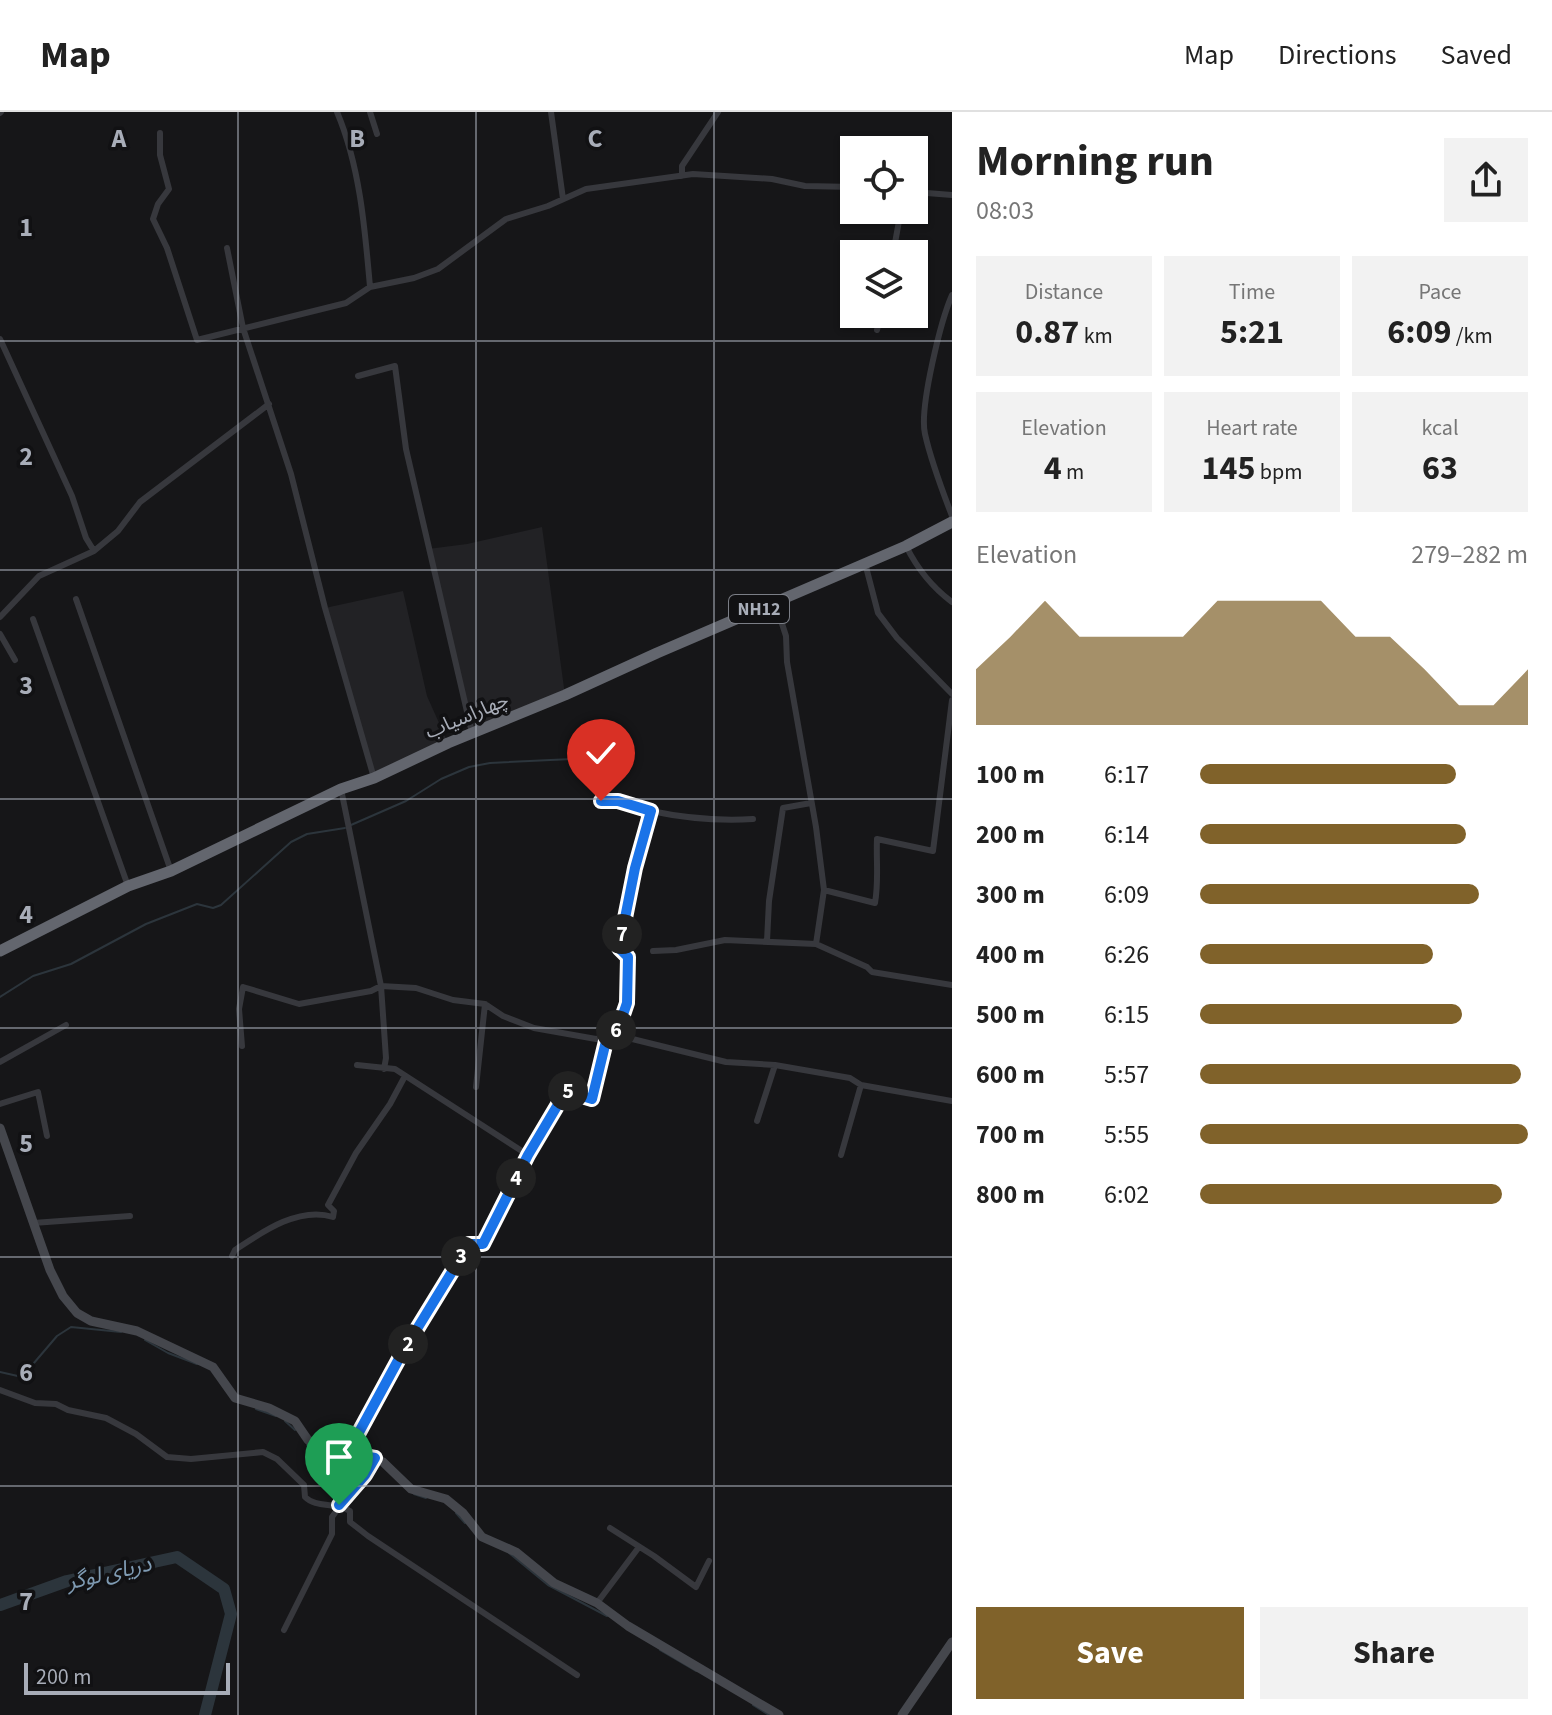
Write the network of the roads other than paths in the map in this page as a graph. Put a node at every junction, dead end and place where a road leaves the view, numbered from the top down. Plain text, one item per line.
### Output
1 (337, 112) edge
2 (370, 112) edge
3 (551, 112) edge
4 (718, 112) edge
5 (160, 133) dead end
6 (377, 134) dead end
7 (682, 176) junction
8 (840, 187) edge
9 (928, 193) edge
10 (952, 195) edge
11 (563, 199) junction
12 (227, 248) dead end
13 (370, 287) junction
14 (952, 295) edge
15 (243, 328) junction
16 (0, 339) edge
17 (358, 376) dead end
18 (269, 404) junction
19 (952, 519) edge
20 (906, 546) junction
21 (94, 551) junction
22 (865, 563) junction
23 (76, 599) dead end
24 (775, 602) junction
25 (952, 602) edge
26 (0, 617) edge
27 (33, 619) dead end
28 (0, 634) edge
29 (15, 660) dead end
30 (952, 697) edge
31 (472, 733) junction
32 (374, 778) junction
33 (341, 789) junction
34 (601, 801) dead end
35 (811, 803) junction
36 (651, 811) junction
37 (753, 819) dead end
38 (171, 871) junction
39 (128, 886) junction
40 (824, 890) junction
41 (767, 941) junction
42 (816, 944) junction
43 (0, 951) edge
44 (653, 951) dead end
45 (952, 985) edge
46 (381, 986) junction
47 (485, 1004) junction
48 (66, 1025) dead end
49 (616, 1035) junction
50 (607, 1037) junction
51 (242, 1046) dead end
52 (0, 1062) edge
53 (357, 1065) dead end
54 (775, 1065) junction
55 (384, 1069) junction
56 (405, 1076) junction
57 (861, 1085) junction
58 (476, 1087) dead end
59 (952, 1101) edge
60 (0, 1104) edge
61 (757, 1121) dead end
62 (0, 1128) edge
63 (47, 1136) dead end
64 (528, 1155) junction
65 (841, 1155) dead end
66 (130, 1216) dead end
67 (33, 1223) junction
68 (232, 1256) dead end
69 (0, 1390) edge
70 (352, 1454) junction
71 (375, 1458) junction
72 (339, 1505) junction
73 (610, 1528) dead end
74 (639, 1547) junction
75 (709, 1561) dead end
76 (597, 1603) junction
77 (284, 1630) dead end
78 (952, 1642) edge
79 (577, 1675) dead end
80 (779, 1715) edge
81 (902, 1715) edge

1 - 13 street
2 - 6 street
3 - 11 street
4 - 7 street
5 - 15 street
7 - 8 street
7 - 11 street
9 - 10 street
11 - 13 street
12 - 15 street
13 - 15 street
14 - 19 street
15 - 18 street
16 - 21 street
17 - 31 street
18 - 21 street
18 - 32 street
19 - 20 highway, چهاراسیاب / NH12
20 - 22 highway, چهاراسیاب / NH12
20 - 25 street
21 - 26 street
22 - 24 highway, چهاراسیاب / NH12
22 - 30 street
23 - 38 street
24 - 31 highway, چهاراسیاب / NH12
24 - 35 street
27 - 39 street
28 - 29 street
30 - 40 street
31 - 32 highway, چهاراسیاب / NH12
32 - 33 highway, چهاراسیاب / NH12
33 - 38 highway, چهاراسیاب / NH12
33 - 46 street
34 - 36 street
35 - 40 street
35 - 41 street
36 - 37 street
36 - 49 street
38 - 39 highway, چهاراسیاب / NH12
39 - 43 highway, چهاراسیاب / NH12
40 - 42 street
41 - 42 street
41 - 44 street
42 - 45 street
46 - 47 street
46 - 51 street
46 - 55 street
47 - 50 street
47 - 58 street
48 - 52 street
49 - 50 street
49 - 54 street
50 - 64 street
53 - 55 street
54 - 57 street
54 - 61 street
55 - 56 street
56 - 64 street
56 - 68 street
57 - 59 street
57 - 65 street
60 - 63 street
62 - 67 street
64 - 70 street
66 - 67 street
67 - 70 street
69 - 72 street
70 - 71 street
71 - 72 street
71 - 76 street
72 - 77 street
72 - 79 street
73 - 74 street
74 - 75 street
74 - 76 street
76 - 80 street
78 - 81 street

